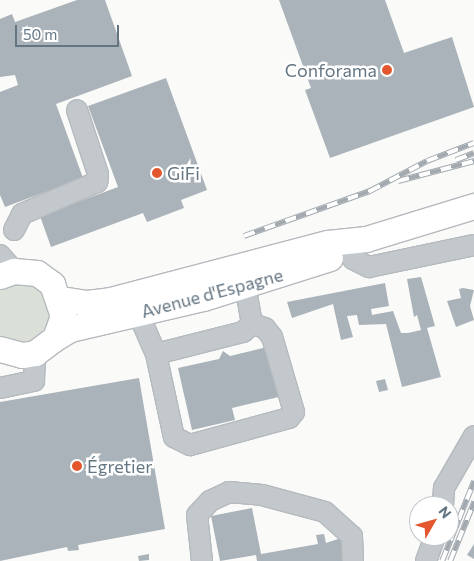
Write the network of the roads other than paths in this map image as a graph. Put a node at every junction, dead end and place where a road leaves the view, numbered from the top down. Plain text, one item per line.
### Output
1 (77, 110) dead end
2 (474, 206) edge
3 (14, 230) dead end
4 (352, 244) junction
5 (474, 245) edge
6 (5, 267) edge
7 (245, 285) junction
8 (61, 299) junction
9 (138, 313) junction
10 (252, 324) junction
11 (55, 338) junction
12 (0, 349) edge
13 (34, 353) junction
14 (156, 354) junction
15 (0, 388) edge
16 (474, 436) edge
17 (444, 496) edge
18 (431, 546) edge
19 (202, 561) edge
20 (353, 561) edge
21 (426, 561) edge

1 - 3 street
2 - 4 main road, Avenue d'Espagne
4 - 5 street
4 - 7 main road, Avenue d'Espagne
4 - 8 main road, Avenue d'Espagne
6 - 8 main road
7 - 9 main road, Avenue d'Espagne
7 - 10 street
8 - 11 main road
9 - 11 main road, Avenue d'Espagne
9 - 14 street
10 - 14 street
10 - 14 street
11 - 13 main road, Avenue d'Espagne
12 - 13 main road
13 - 15 street
16 - 17 street
18 - 21 street
19 - 20 street

